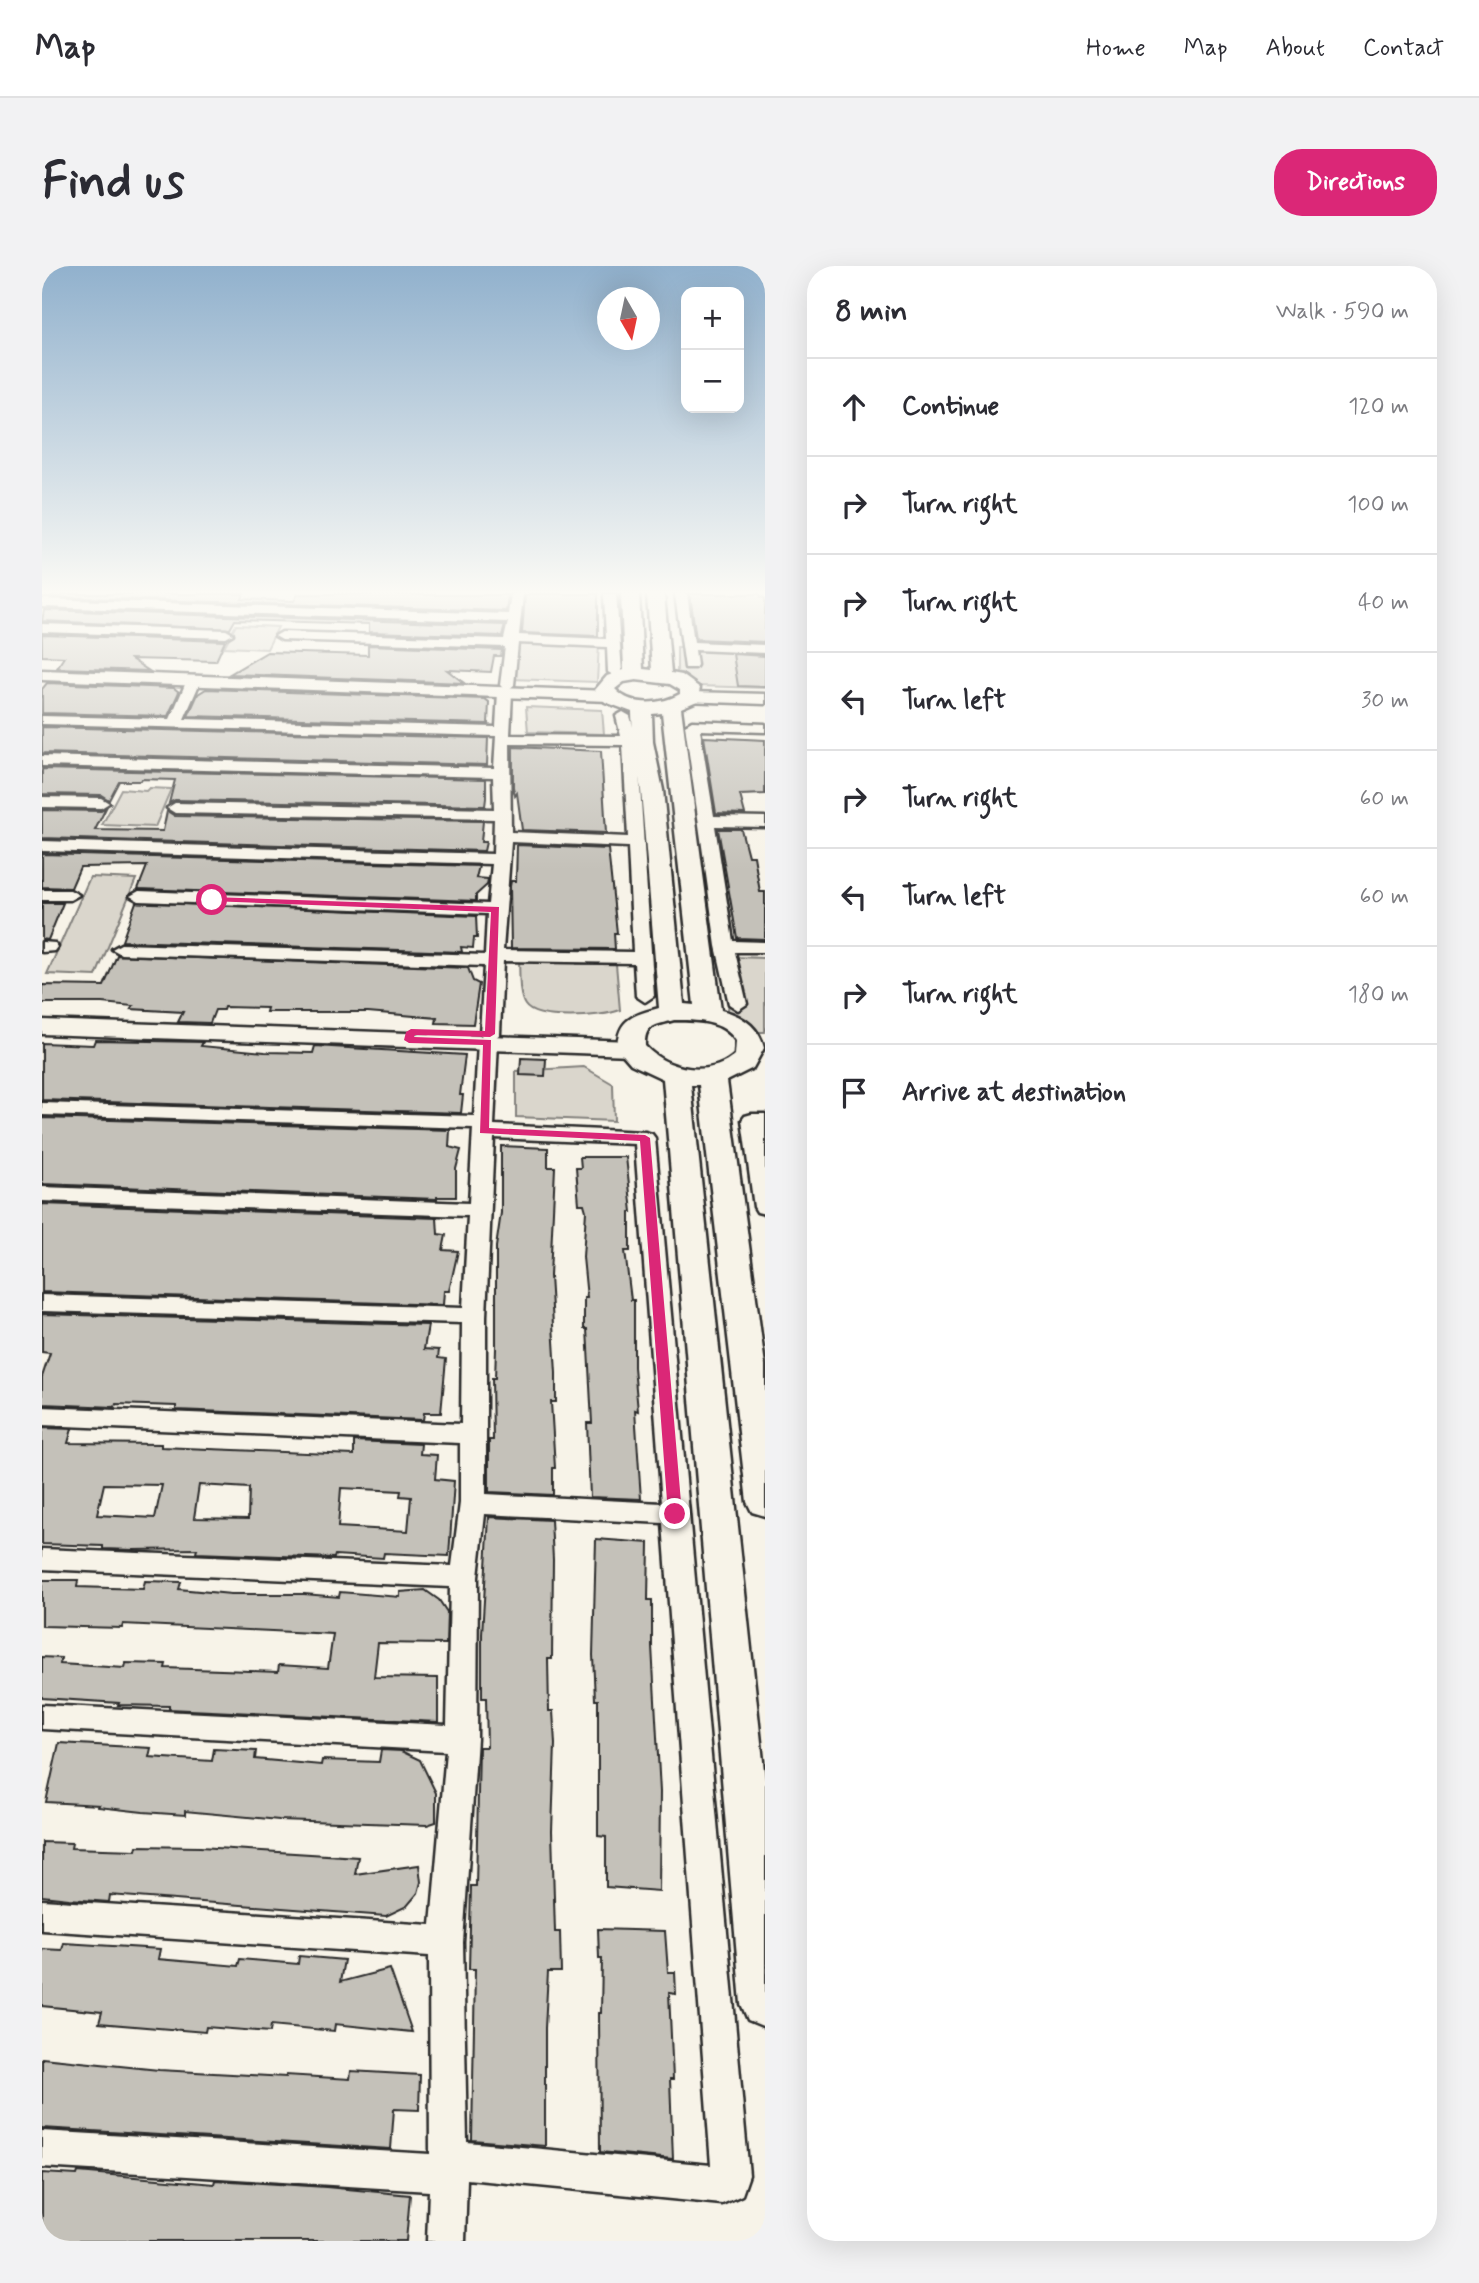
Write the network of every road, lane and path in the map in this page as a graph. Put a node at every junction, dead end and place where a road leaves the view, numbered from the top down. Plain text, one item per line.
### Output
1 (191, 686) edge
2 (439, 686) edge
3 (540, 686) edge
4 (616, 686) edge
5 (679, 686) edge
6 (506, 688) junction
7 (765, 690) edge
8 (684, 697) junction
9 (765, 699) edge
10 (633, 711) junction
11 (42, 720) edge
12 (175, 723) junction
13 (765, 728) edge
14 (503, 735) junction
15 (630, 741) junction
16 (42, 761) edge
17 (501, 773) junction
18 (42, 802) edge
19 (101, 803) dead end
20 (174, 808) dead end
21 (503, 814) junction
22 (708, 821) junction
23 (765, 822) edge
24 (503, 837) junction
25 (636, 842) junction
26 (42, 846) edge
27 (501, 859) junction
28 (42, 895) edge
29 (71, 895) dead end
30 (139, 896) dead end
31 (496, 909) junction
32 (725, 946) junction
33 (765, 947) edge
34 (121, 949) dead end
35 (494, 958) junction
36 (644, 958) junction
37 (645, 996) dead end
38 (738, 1004) dead end
39 (672, 1012) junction
40 (708, 1014) junction
41 (42, 1018) edge
42 (78, 1024) junction
43 (42, 1027) edge
44 (489, 1038) junction
45 (631, 1041) junction
46 (757, 1043) edge
47 (694, 1074) junction
48 (42, 1110) edge
49 (765, 1120) edge
50 (483, 1126) junction
51 (42, 1194) edge
52 (765, 1207) edge
53 (480, 1210) junction
54 (42, 1303) edge
55 (474, 1316) junction
56 (42, 1416) edge
57 (473, 1434) junction
58 (765, 1502) edge
59 (473, 1503) junction
60 (675, 1514) junction
61 (42, 1559) edge
62 (464, 1577) junction
63 (42, 1717) edge
64 (462, 1739) junction
65 (42, 1915) edge
66 (446, 1942) junction
67 (765, 2004) edge
68 (42, 2149) edge
69 (448, 2166) junction
70 (446, 2241) edge

1 - 12 street
2 - 6 street
3 - 6 street
4 - 10 main road
5 - 8 main road
6 - 14 street
7 - 8 street
8 - 9 street
8 - 10 main road
8 - 40 main road
10 - 15 street
10 - 39 main road
11 - 12 street
12 - 14 street
13 - 22 street
14 - 15 street
14 - 17 street
15 - 25 street
16 - 17 street
17 - 21 street
18 - 19 street
20 - 21 street
21 - 24 street
22 - 23 street
22 - 32 street
24 - 25 street
24 - 27 street
25 - 36 street
26 - 27 street
27 - 31 street
28 - 29 street
30 - 31 street
31 - 35 street
32 - 33 street
32 - 38 street
34 - 35 street
35 - 36 street
35 - 44 street
36 - 37 street
39 - 40 main road
39 - 45 main road
40 - 46 main road
41 - 42 street
42 - 43 street
42 - 44 street
44 - 45 street
44 - 50 street
45 - 47 main road
46 - 47 main road
47 - 58 main road
47 - 67 main road
48 - 50 street
49 - 52 street
50 - 53 street
50 - 60 street
51 - 53 street
53 - 55 street
54 - 55 street
55 - 57 street
56 - 57 street
57 - 59 street
59 - 60 street
59 - 62 street
60 - 69 street
61 - 62 street
62 - 64 street
63 - 64 street
64 - 66 street
65 - 66 street
66 - 69 street
68 - 69 street
69 - 70 street

